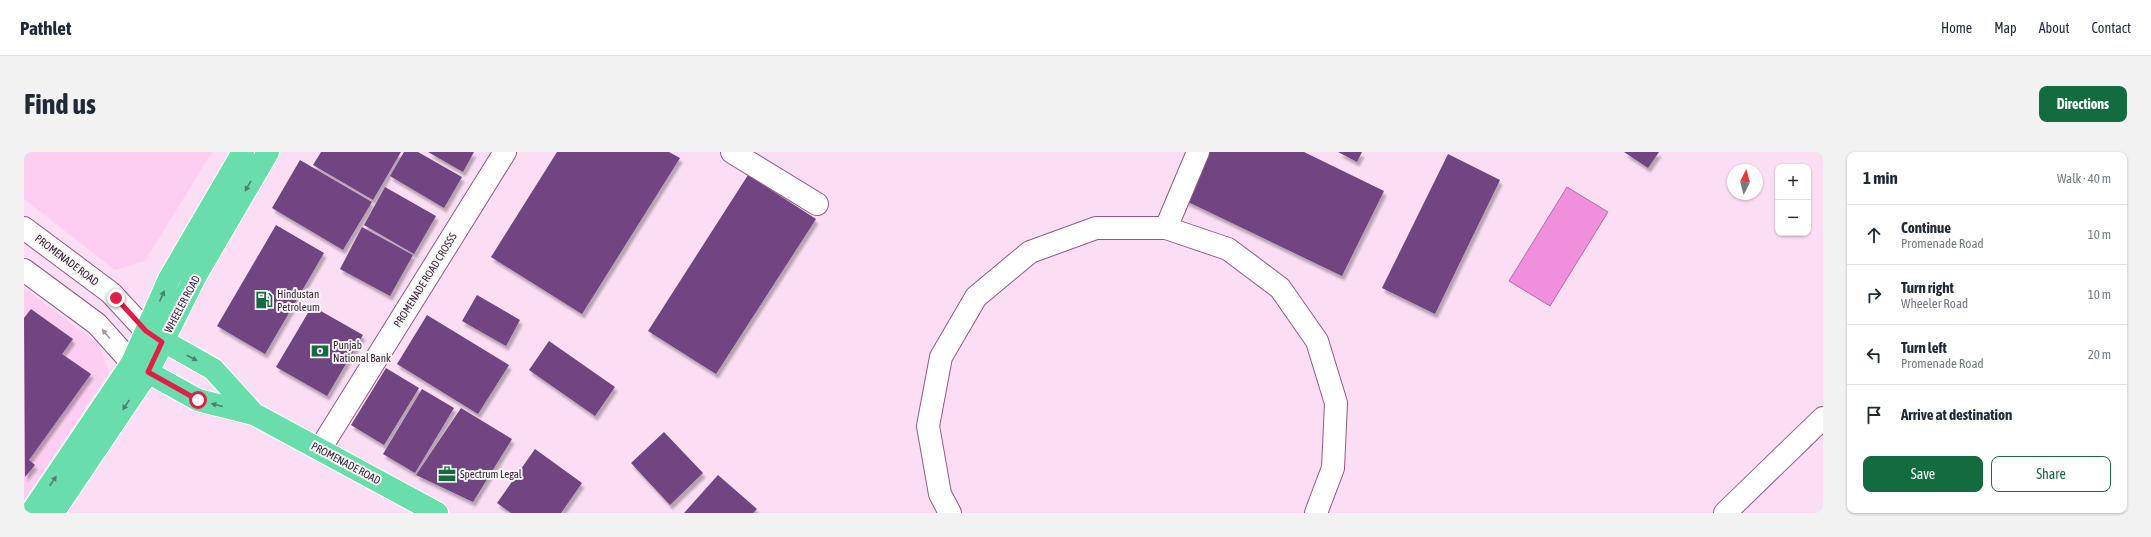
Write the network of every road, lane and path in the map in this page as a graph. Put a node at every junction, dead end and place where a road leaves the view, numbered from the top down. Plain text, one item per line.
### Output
1 (243, 152) edge
2 (268, 152) edge
3 (505, 152) edge
4 (732, 152) edge
5 (1198, 152) edge
6 (817, 204) dead end
7 (24, 228) edge
8 (1166, 228) junction
9 (24, 270) edge
10 (154, 336) junction
11 (140, 368) junction
12 (254, 414) junction
13 (1823, 418) edge
14 (320, 449) junction
15 (31, 513) edge
16 (53, 513) edge
17 (437, 513) edge
18 (950, 513) edge
19 (1316, 513) edge
20 (1725, 513) edge

10 -> 1 main road, WHEELER ROAD
2 -> 10 main road, WHEELER ROAD
3 - 14 street, PROMENADE ROAD CROSSS
4 - 6 street
5 - 8 street
7 - 10 street, PROMENADE ROAD
8 - 18 street
8 - 19 street
11 -> 9 street, PROMENADE ROAD
10 - 11 main road, WHEELER ROAD
10 -> 12 main road, PROMENADE ROAD
12 -> 11 main road, PROMENADE ROAD
15 -> 11 main road, WHEELER ROAD
11 -> 16 main road, WHEELER ROAD
12 - 14 main road, PROMENADE ROAD
13 - 20 street
14 - 17 main road, PROMENADE ROAD

